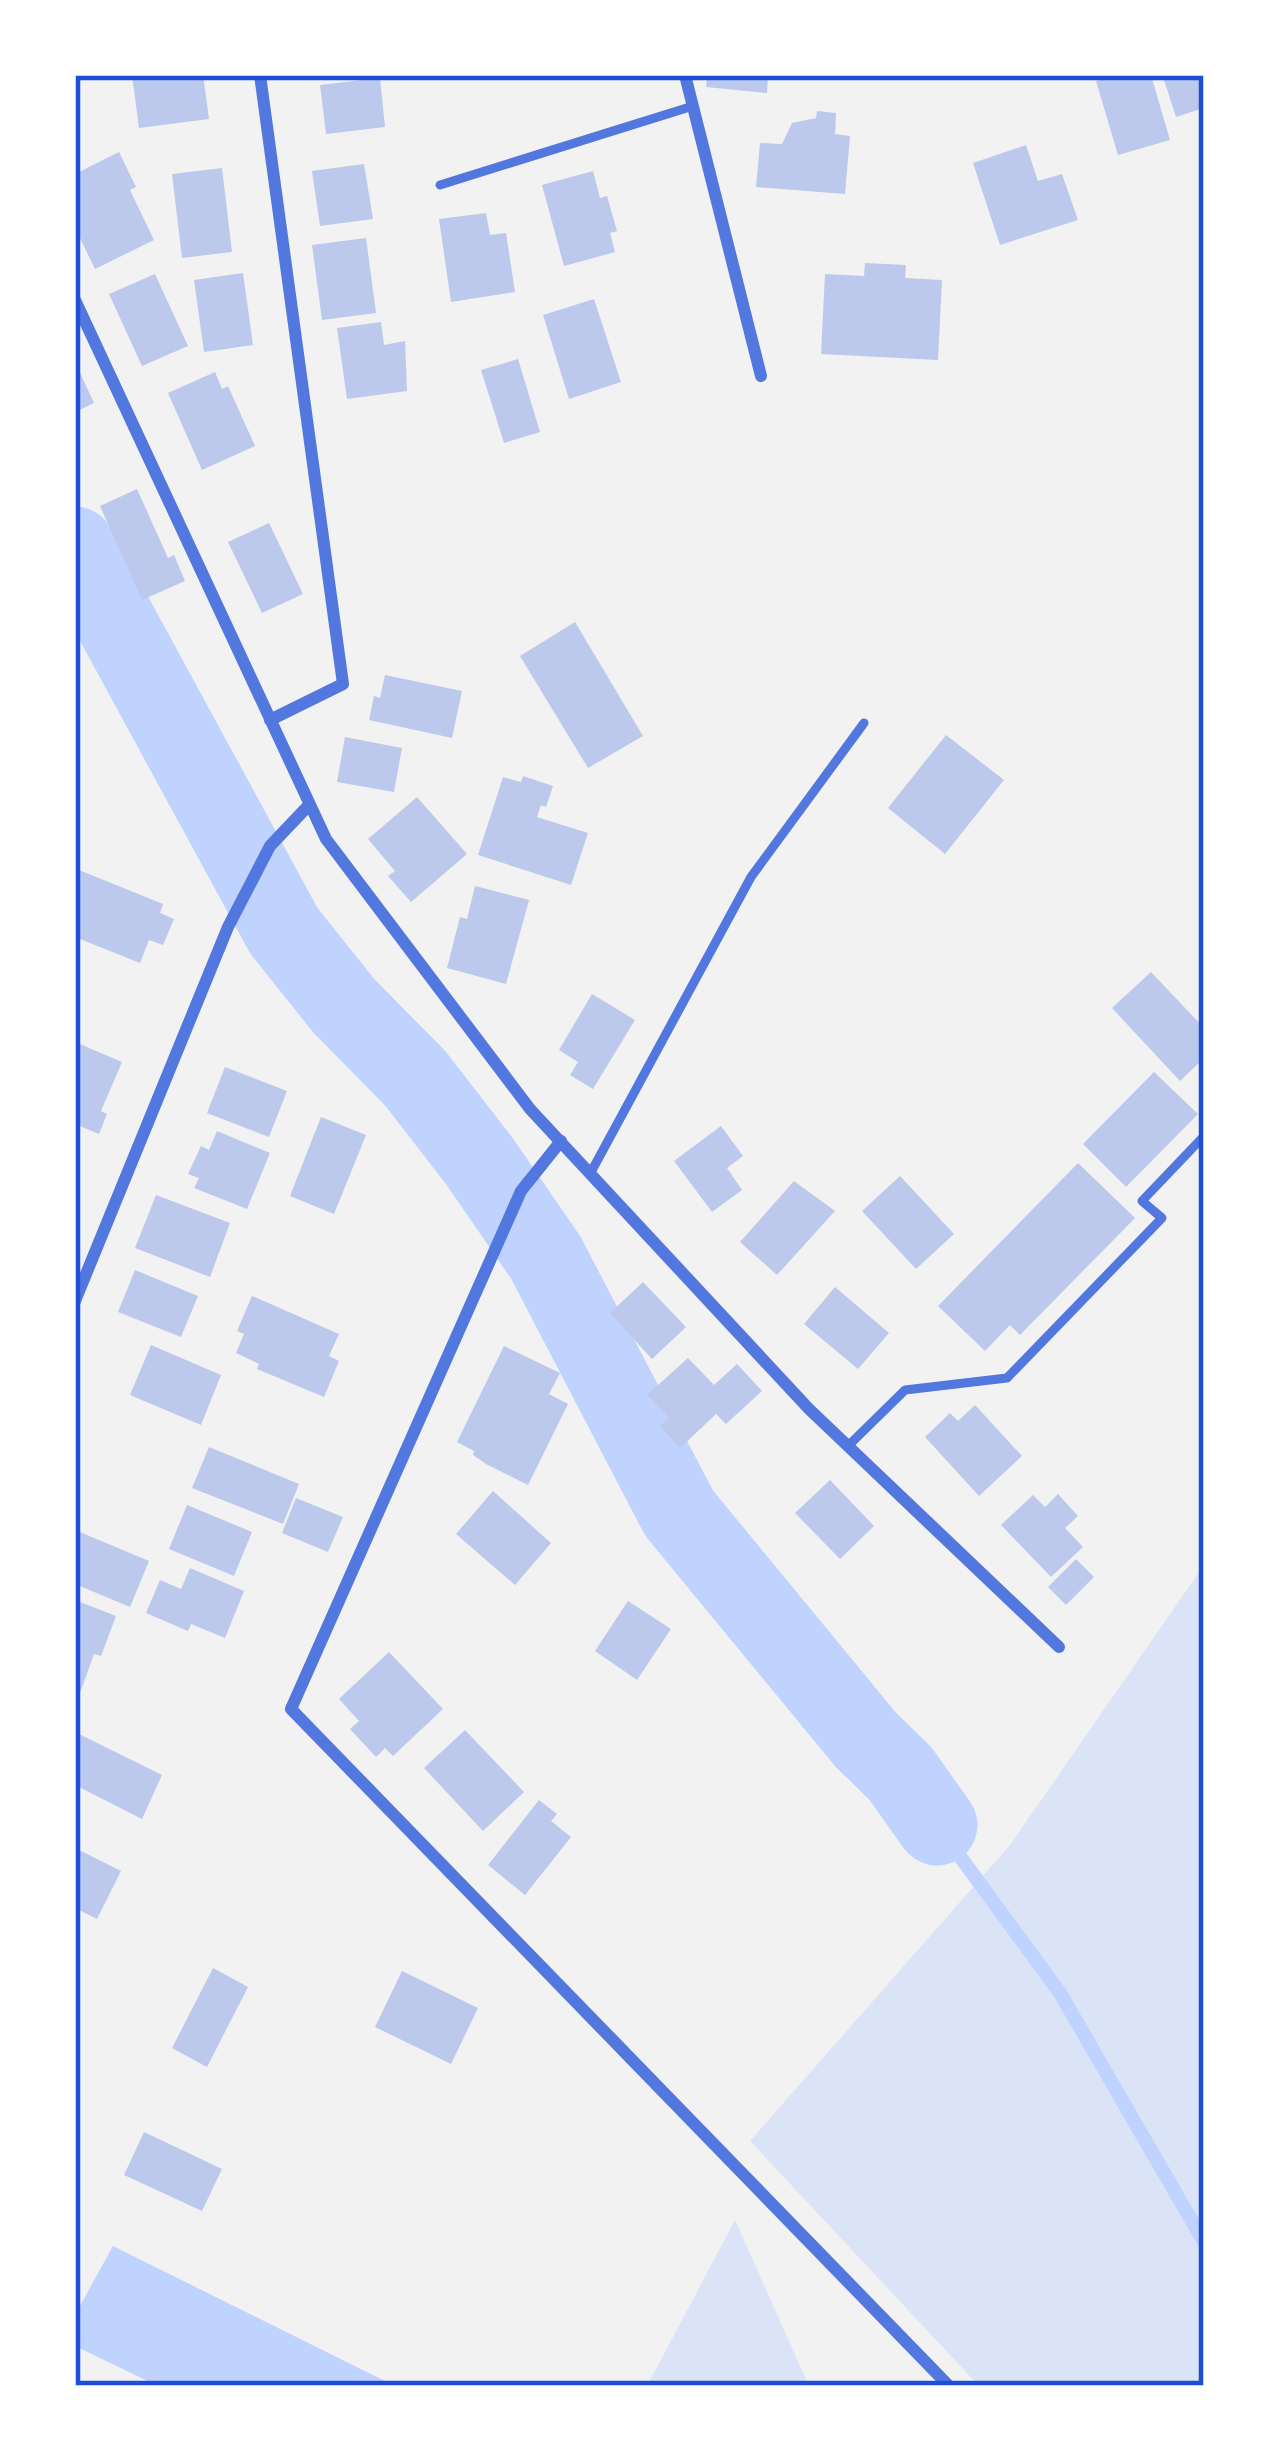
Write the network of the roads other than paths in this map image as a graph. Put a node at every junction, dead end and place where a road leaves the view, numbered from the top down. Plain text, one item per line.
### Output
1 (260, 75) edge
2 (685, 75) edge
3 (693, 106) junction
4 (440, 185) dead end
5 (75, 300) edge
6 (761, 376) dead end
7 (270, 720) junction
8 (864, 723) dead end
9 (310, 805) junction
10 (1204, 1136) edge
11 (561, 1142) junction
12 (590, 1174) junction
13 (75, 1301) edge
14 (848, 1446) junction
15 (1059, 1647) dead end
16 (950, 2386) edge

1 - 7 street
2 - 3 street
3 - 4 lane
3 - 6 street
5 - 7 street
7 - 9 street
8 - 12 lane
9 - 11 street
9 - 13 street
10 - 14 lane
11 - 12 street
11 - 16 street
12 - 14 street
14 - 15 street

